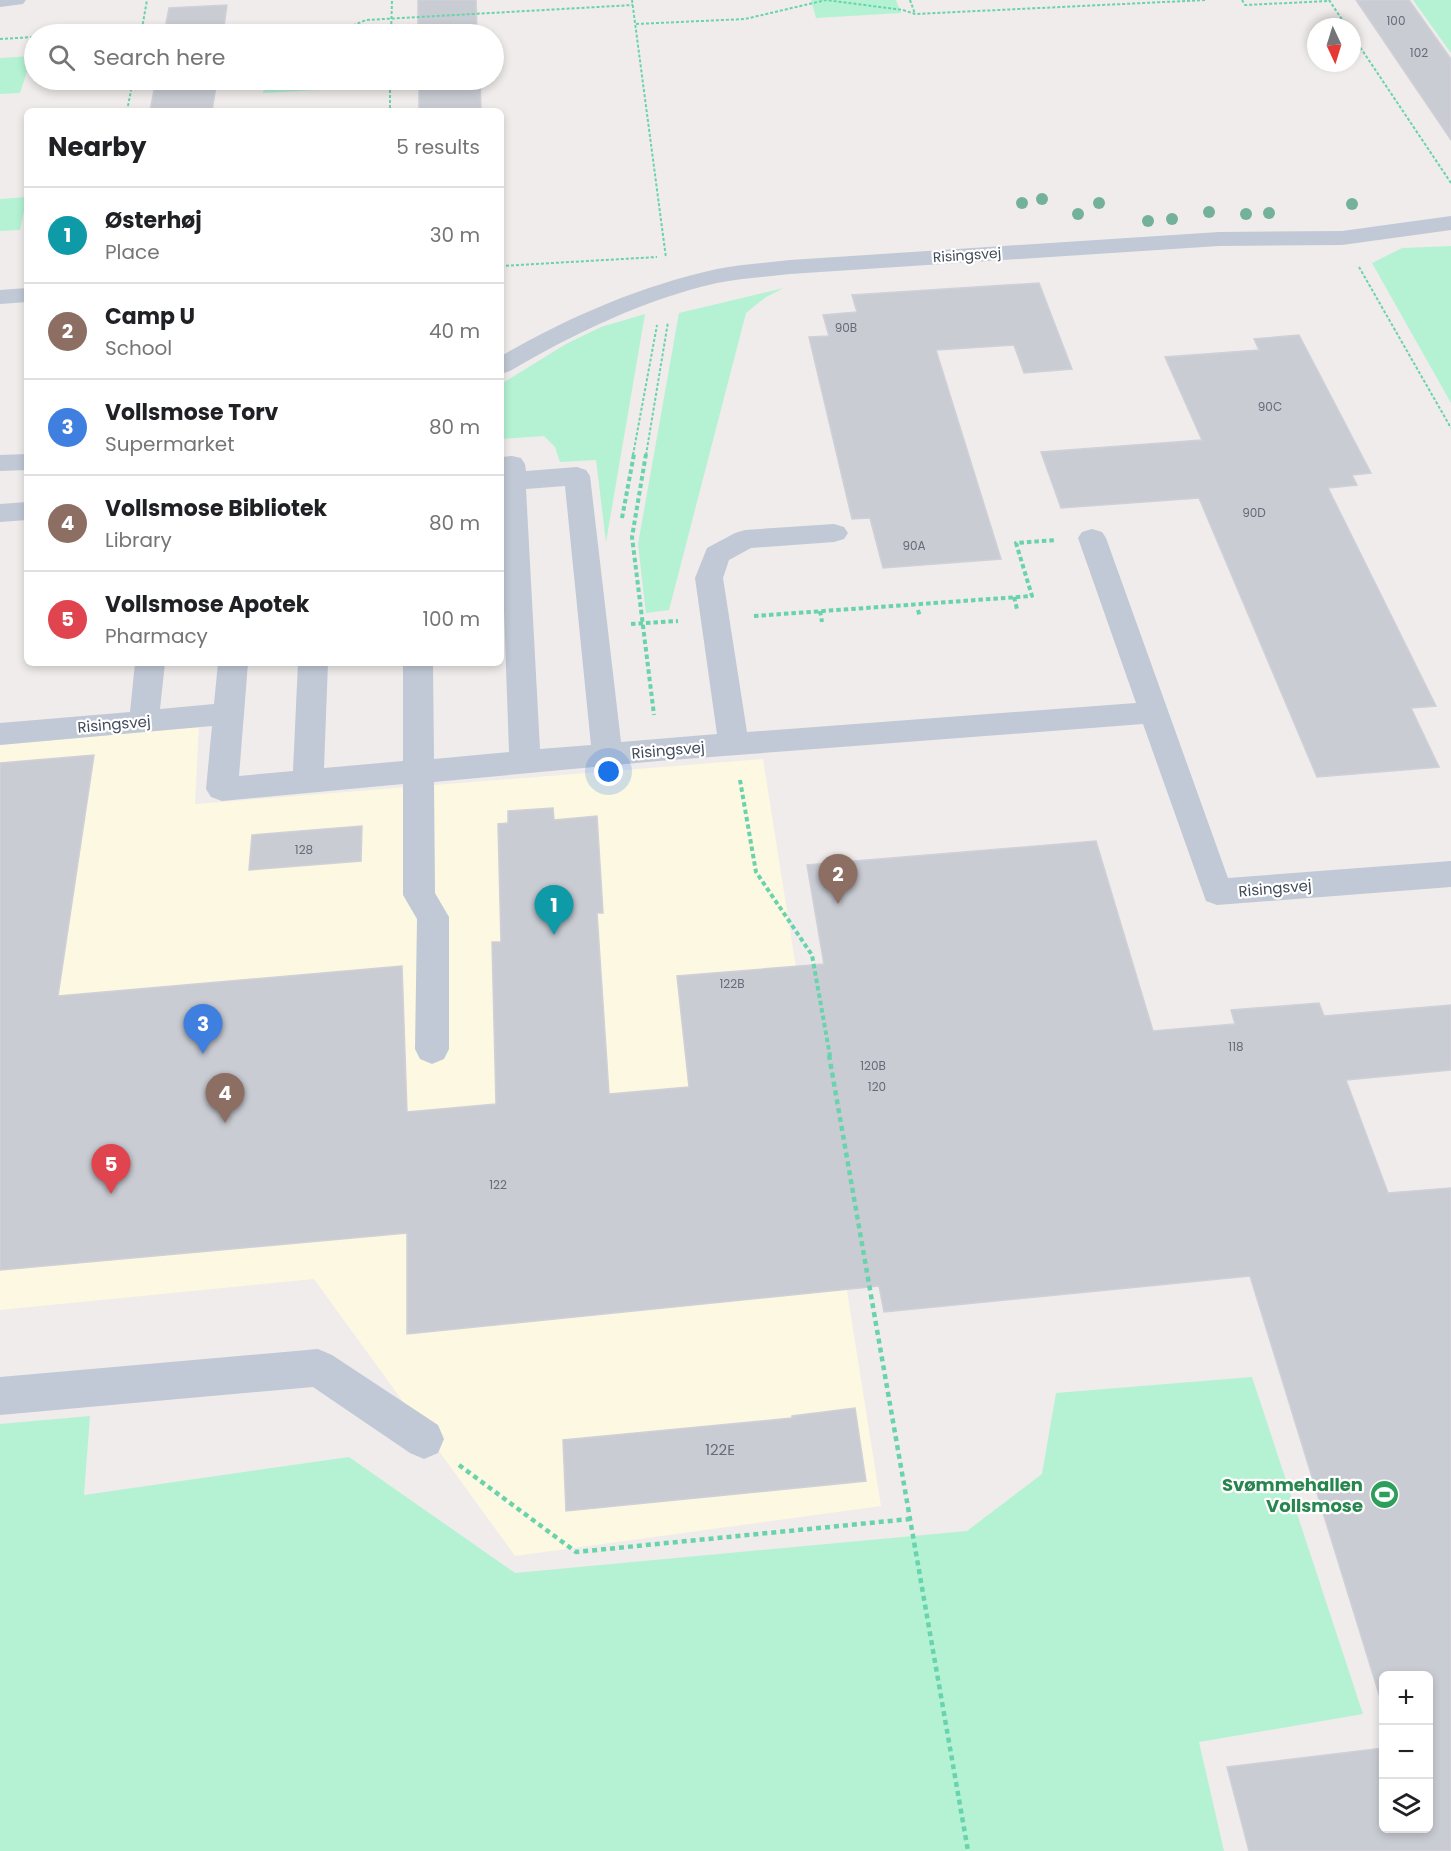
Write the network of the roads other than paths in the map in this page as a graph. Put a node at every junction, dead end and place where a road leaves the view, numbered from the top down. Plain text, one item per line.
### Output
1 (16, 0) edge
2 (0, 1) edge
3 (1451, 223) edge
4 (24, 295) edge
5 (0, 297) edge
6 (504, 364) edge
7 (24, 462) edge
8 (0, 463) edge
9 (507, 473) edge
10 (24, 511) edge
11 (0, 513) edge
12 (508, 518) edge
13 (834, 533) dead end
14 (1092, 538) road end
15 (150, 666) edge
16 (233, 666) edge
17 (313, 666) edge
18 (418, 666) edge
19 (1154, 712) junction
20 (228, 714) junction
21 (144, 722) junction
22 (0, 734) edge
23 (734, 744) junction
24 (607, 756) junction
25 (525, 762) junction
26 (418, 772) junction
27 (308, 782) junction
28 (1451, 874) edge
29 (432, 1049) dead end
30 (0, 1395) edge
31 (424, 1439) road end

1 - 2 street
3 - 6 street, Risingsvej
4 - 5 street
7 - 8 street
9 - 12 street
9 - 24 street
10 - 11 street
12 - 25 street
13 - 23 street
14 - 19 street, Risingsvej
15 - 21 street
16 - 20 street, Risingsvej
17 - 27 street
18 - 26 street
19 - 23 street, Risingsvej
19 - 28 street, Risingsvej
20 - 21 street, Risingsvej
20 - 27 street, Risingsvej
21 - 22 street, Risingsvej
23 - 24 street, Risingsvej
24 - 25 street, Risingsvej
25 - 26 street, Risingsvej
26 - 27 street, Risingsvej
26 - 29 street
30 - 31 street

